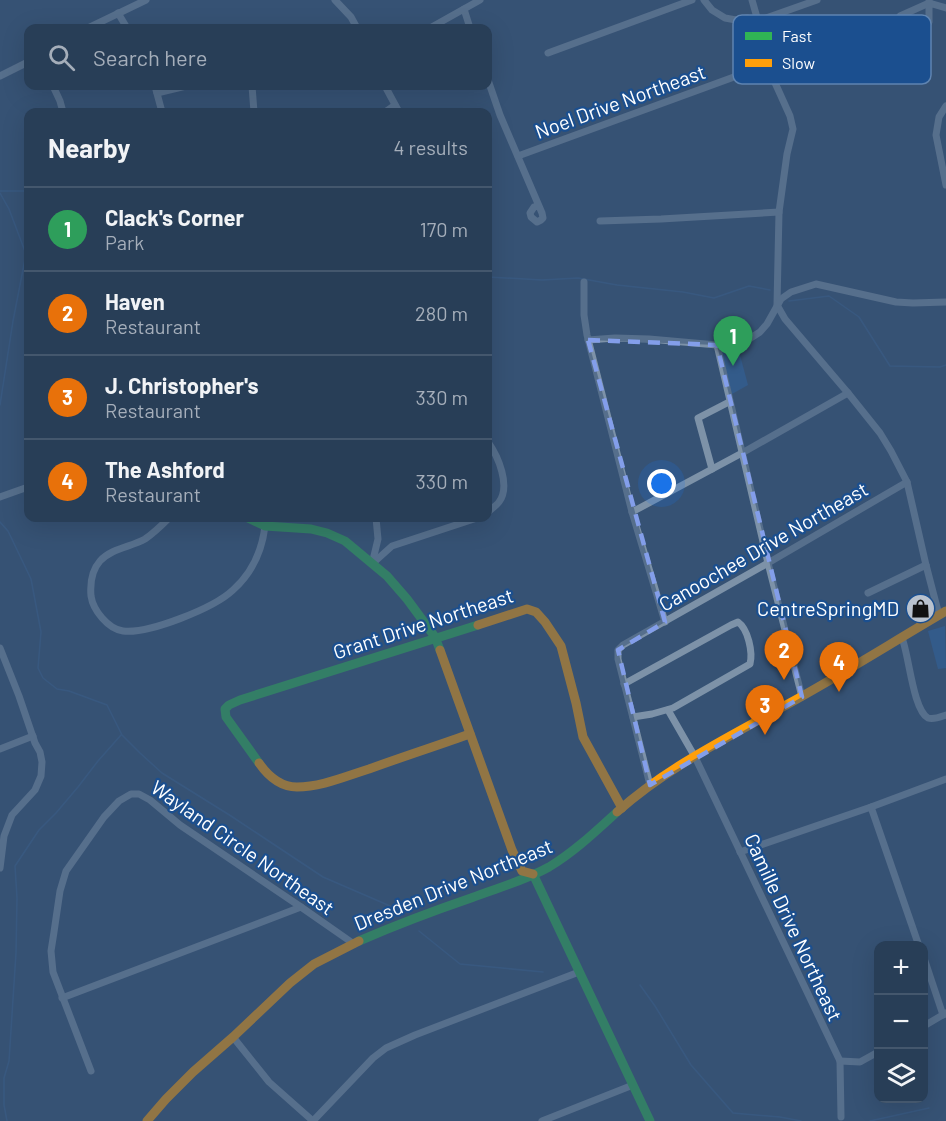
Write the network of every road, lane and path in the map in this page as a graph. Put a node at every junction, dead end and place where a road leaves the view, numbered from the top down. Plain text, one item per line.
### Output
1 (146, 0) edge
2 (335, 0) edge
3 (480, 0) edge
4 (692, 0) edge
5 (704, 0) edge
6 (752, 0) edge
7 (815, 0) edge
8 (929, 2) edge
9 (946, 8) edge
10 (464, 9) junction
11 (118, 13) junction
12 (756, 15) edge
13 (774, 15) edge
14 (902, 15) edge
15 (733, 19) edge
16 (96, 24) edge
17 (125, 24) edge
18 (355, 24) edge
19 (437, 24) edge
20 (469, 24) edge
21 (548, 52) dead end
22 (24, 64) edge
23 (0, 76) edge
24 (733, 77) edge
25 (776, 84) edge
26 (55, 90) edge
27 (156, 90) edge
28 (252, 90) edge
29 (387, 90) edge
30 (491, 90) edge
31 (946, 106) edge
32 (62, 108) edge
33 (161, 108) edge
34 (254, 108) edge
35 (396, 108) edge
36 (518, 156) junction
37 (946, 185) edge
38 (538, 206) dead end
39 (779, 212) junction
40 (600, 221) dead end
41 (584, 282) dead end
42 (946, 302) edge
43 (777, 305) junction
44 (588, 340) junction
45 (717, 345) junction
46 (848, 393) junction
47 (729, 402) junction
48 (492, 448) edge
49 (742, 453) junction
50 (712, 469) junction
51 (907, 482) junction
52 (24, 488) edge
53 (0, 497) edge
54 (492, 508) edge
55 (632, 512) junction
56 (164, 522) edge
57 (256, 522) edge
58 (376, 522) edge
59 (465, 522) edge
60 (264, 526) junction
61 (768, 563) junction
62 (372, 564) junction
63 (926, 565) junction
64 (868, 593) dead end
65 (943, 613) edge
66 (665, 622) junction
67 (435, 638) junction
68 (902, 638) junction
69 (0, 648) edge
70 (624, 684) junction
71 (802, 696) junction
72 (668, 710) junction
73 (946, 715) edge
74 (633, 717) junction
75 (470, 734) junction
76 (33, 736) junction
77 (0, 749) edge
78 (695, 757) junction
79 (946, 778) edge
80 (650, 785) junction
81 (871, 807) junction
82 (622, 808) junction
83 (740, 852) junction
84 (0, 868) edge
85 (533, 874) junction
86 (301, 907) junction
87 (918, 941) edge
88 (354, 944) junction
89 (928, 969) edge
90 (579, 972) junction
91 (62, 998) junction
92 (945, 1014) edge
93 (928, 1024) edge
94 (233, 1038) junction
95 (874, 1055) edge
96 (840, 1062) junction
97 (91, 1071) dead end
98 (633, 1085) junction
99 (841, 1117) dead end
100 (147, 1121) edge
101 (313, 1121) edge
102 (542, 1121) edge
103 (650, 1121) edge

1 - 11 street
2 - 18 street
3 - 10 street
4 - 21 street
5 - 15 street
6 - 12 street
7 - 13 street
8 - 9 street
8 - 14 street
10 - 19 street
10 - 20 street
11 - 16 street
11 - 17 street
22 - 23 street
24 - 36 street, Noel Drive Northeast
25 - 39 street
26 - 32 street
27 - 33 street
28 - 34 street
29 - 35 street
30 - 36 street
31 - 37 street
36 - 38 street
39 - 40 street
39 - 43 street
41 - 44 street
42 - 43 street
43 - 45 street
43 - 46 street
44 - 45 street
44 - 55 street
45 - 47 street
46 - 49 street
46 - 51 street
47 - 49 street
47 - 50 street
48 - 54 street
49 - 50 street
49 - 61 street
50 - 55 street
51 - 61 street, Canoochee Drive Northeast
51 - 63 street
52 - 53 street
55 - 66 street
56 - 60 street
57 - 60 street
58 - 62 street
59 - 62 street
60 - 62 street
61 - 66 street, Canoochee Drive Northeast
61 - 71 street
62 - 67 street
63 - 64 street
63 - 65 street
65 - 68 street, Dresden Drive Northeast
66 - 70 street, Canoochee Drive Northeast
67 - 75 street
67 - 75 street, Grant Drive Northeast
67 - 82 street, Grant Drive Northeast
68 - 71 street, Dresden Drive Northeast
68 - 73 street
69 - 76 street
70 - 72 street
70 - 74 street
71 - 78 street, Dresden Drive Northeast
72 - 74 street
72 - 78 street, Camille Drive Northeast
74 - 80 street
75 - 85 street
76 - 77 street
76 - 84 street
78 - 80 street, Dresden Drive Northeast
78 - 83 street, Camille Drive Northeast
79 - 81 street
80 - 82 street, Dresden Drive Northeast
81 - 83 street
81 - 87 street
82 - 85 street, Dresden Drive Northeast
83 - 96 street, Camille Drive Northeast
85 - 88 street, Dresden Drive Northeast
85 - 90 street
86 - 88 street, Wayland Circle Northeast
86 - 91 street
86 - 91 street, Wayland Circle Northeast
88 - 94 street, Dresden Drive Northeast
89 - 92 street
90 - 98 street
90 - 101 street
91 - 97 street, Wayland Circle Northeast
92 - 93 street
94 - 100 street, Dresden Drive Northeast
94 - 101 street
95 - 96 street
96 - 99 street, Camille Drive Northeast
98 - 102 street
98 - 103 street

